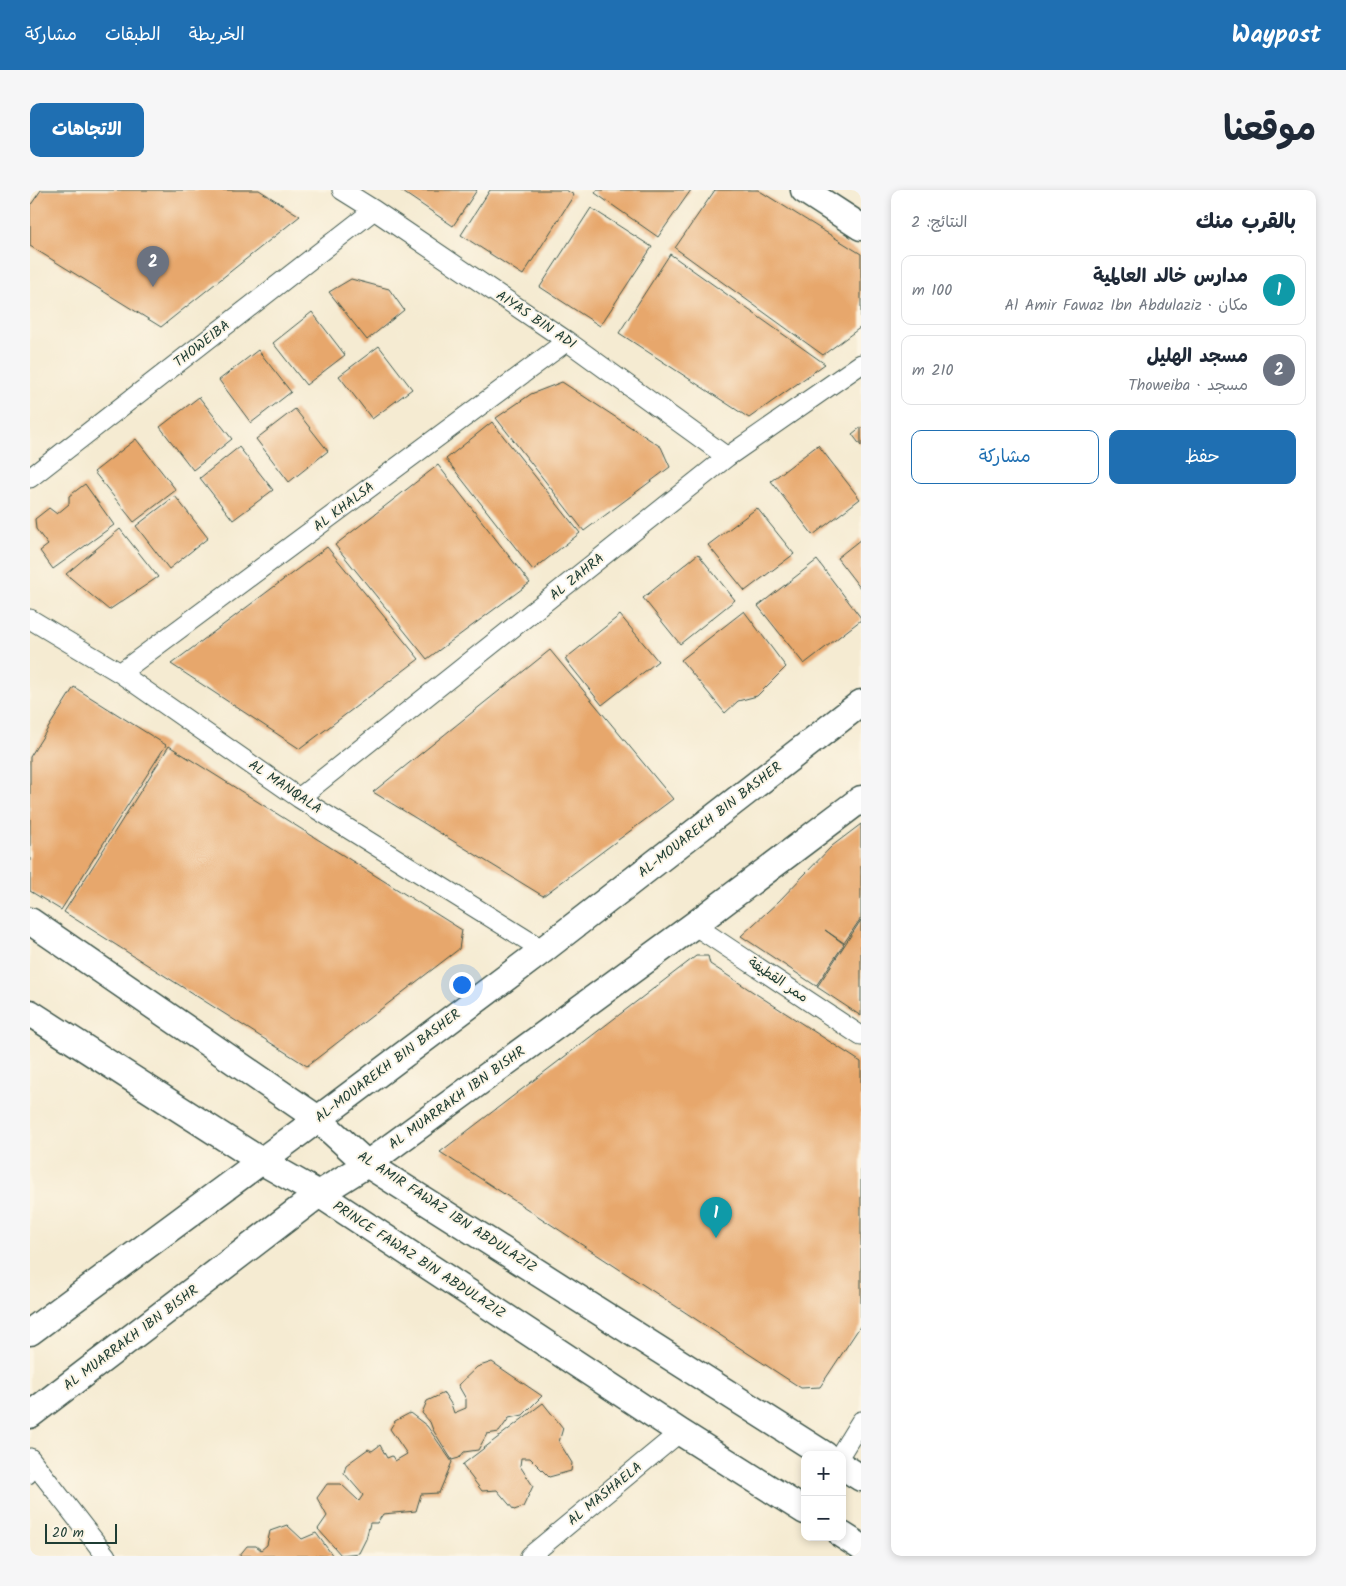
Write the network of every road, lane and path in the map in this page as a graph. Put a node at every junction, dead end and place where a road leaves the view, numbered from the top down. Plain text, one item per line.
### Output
1 (342, 190) edge
2 (804, 190) edge
3 (374, 210) junction
4 (861, 227) edge
5 (567, 341) junction
6 (861, 364) edge
7 (727, 457) junction
8 (30, 478) edge
9 (30, 619) edge
10 (120, 673) junction
11 (861, 704) edge
12 (299, 798) junction
13 (861, 799) edge
14 (30, 921) edge
15 (694, 925) junction
16 (543, 950) junction
17 (30, 1013) edge
18 (861, 1036) edge
19 (318, 1119) junction
20 (260, 1161) junction
21 (367, 1164) junction
22 (318, 1194) junction
23 (30, 1332) edge
24 (30, 1415) edge
25 (861, 1421) edge
26 (680, 1432) junction
27 (819, 1451) edge
28 (842, 1451) edge
29 (32, 1468) edge
30 (846, 1469) edge
31 (861, 1478) edge
32 (801, 1508) edge
33 (846, 1538) edge
34 (861, 1547) edge
35 (106, 1556) edge
36 (530, 1556) edge

1 - 3 street, AIYAS BIN ADI
2 - 4 street
3 - 5 street, AIYAS BIN ADI
3 - 8 street, THOWEIBA
5 - 7 street, AIYAS BIN ADI
5 - 10 street, AL KHALSA
6 - 7 street, AL ZAHRA
7 - 12 street, AL ZAHRA
9 - 10 street, AL MANQALA
10 - 12 street, AL MANQALA
11 - 16 street, AL-MOUAREKH BIN BASHER
12 - 16 street, AL MANQALA
13 - 15 street, AL MUARRAKH IBN BISHR
14 - 19 street, AL AMIR FAWAZ IBN ABDULAZIZ
15 - 18 street, ممر القطيفة
15 - 21 street, AL MUARRAKH IBN BISHR
16 - 19 street, AL-MOUAREKH BIN BASHER
17 - 20 street, PRINCE FAWAZ BIN ABDULAZIZ
19 - 20 street, AL-MOUAREKH BIN BASHER
19 - 21 street, AL AMIR FAWAZ IBN ABDULAZIZ
20 - 22 street, PRINCE FAWAZ BIN ABDULAZIZ
20 - 23 street, AL-MOUAREKH BIN BASHER
21 - 22 street, AL MUARRAKH IBN BISHR
21 - 27 street, AL AMIR FAWAZ IBN ABDULAZIZ
22 - 24 street, AL MUARRAKH IBN BISHR
22 - 26 street, PRINCE FAWAZ BIN ABDULAZIZ
25 - 28 street
26 - 32 street, PRINCE FAWAZ BIN ABDULAZIZ
26 - 36 street, AL MASHAELA
29 - 35 street
30 - 31 street
33 - 34 street

